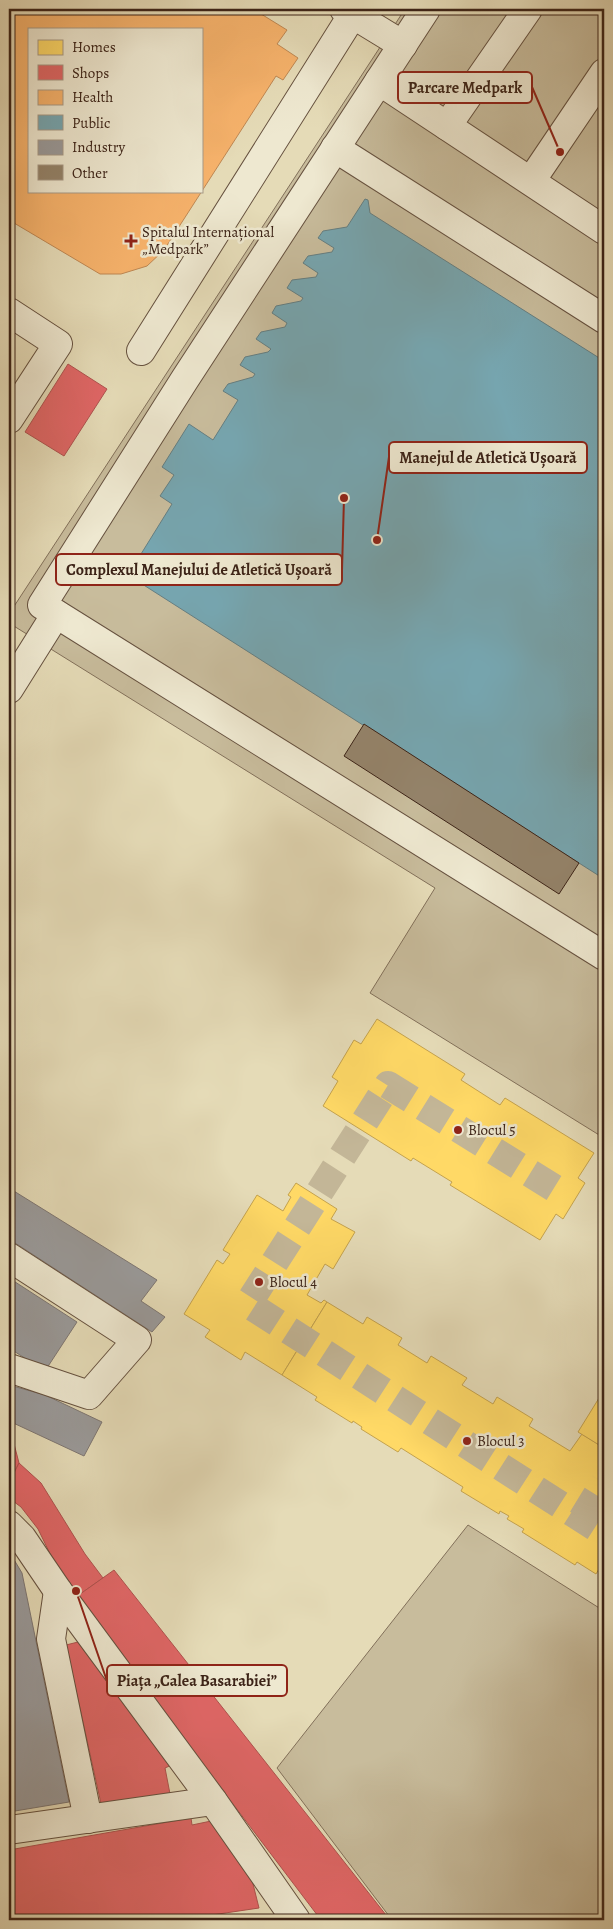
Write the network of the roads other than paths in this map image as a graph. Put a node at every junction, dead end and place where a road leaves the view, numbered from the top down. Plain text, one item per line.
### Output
1 (426, 9) edge
2 (528, 9) edge
3 (348, 11) edge
4 (403, 45) junction
5 (604, 73) edge
6 (379, 81) junction
7 (447, 126) junction
8 (335, 148) junction
9 (531, 181) junction
10 (604, 230) edge
11 (9, 312) edge
12 (604, 319) edge
13 (141, 351) dead end
14 (9, 419) edge
15 (56, 614) junction
16 (9, 689) edge
17 (604, 956) edge
18 (9, 1257) edge
19 (9, 1368) edge
20 (13, 1534) edge
21 (58, 1591) junction
22 (213, 1801) junction
23 (88, 1818) junction
24 (9, 1830) edge
25 (296, 1920) edge

1 - 4 lane
2 - 7 lane
3 - 4 lane
3 - 13 lane
4 - 6 lane
5 - 9 lane
6 - 7 lane
6 - 8 lane
7 - 9 lane
8 - 12 lane
8 - 15 lane
9 - 10 lane
11 - 14 lane
15 - 16 lane
15 - 17 lane
18 - 19 lane
20 - 21 lane
21 - 22 lane
21 - 23 lane
22 - 23 lane
22 - 25 lane
23 - 24 lane

